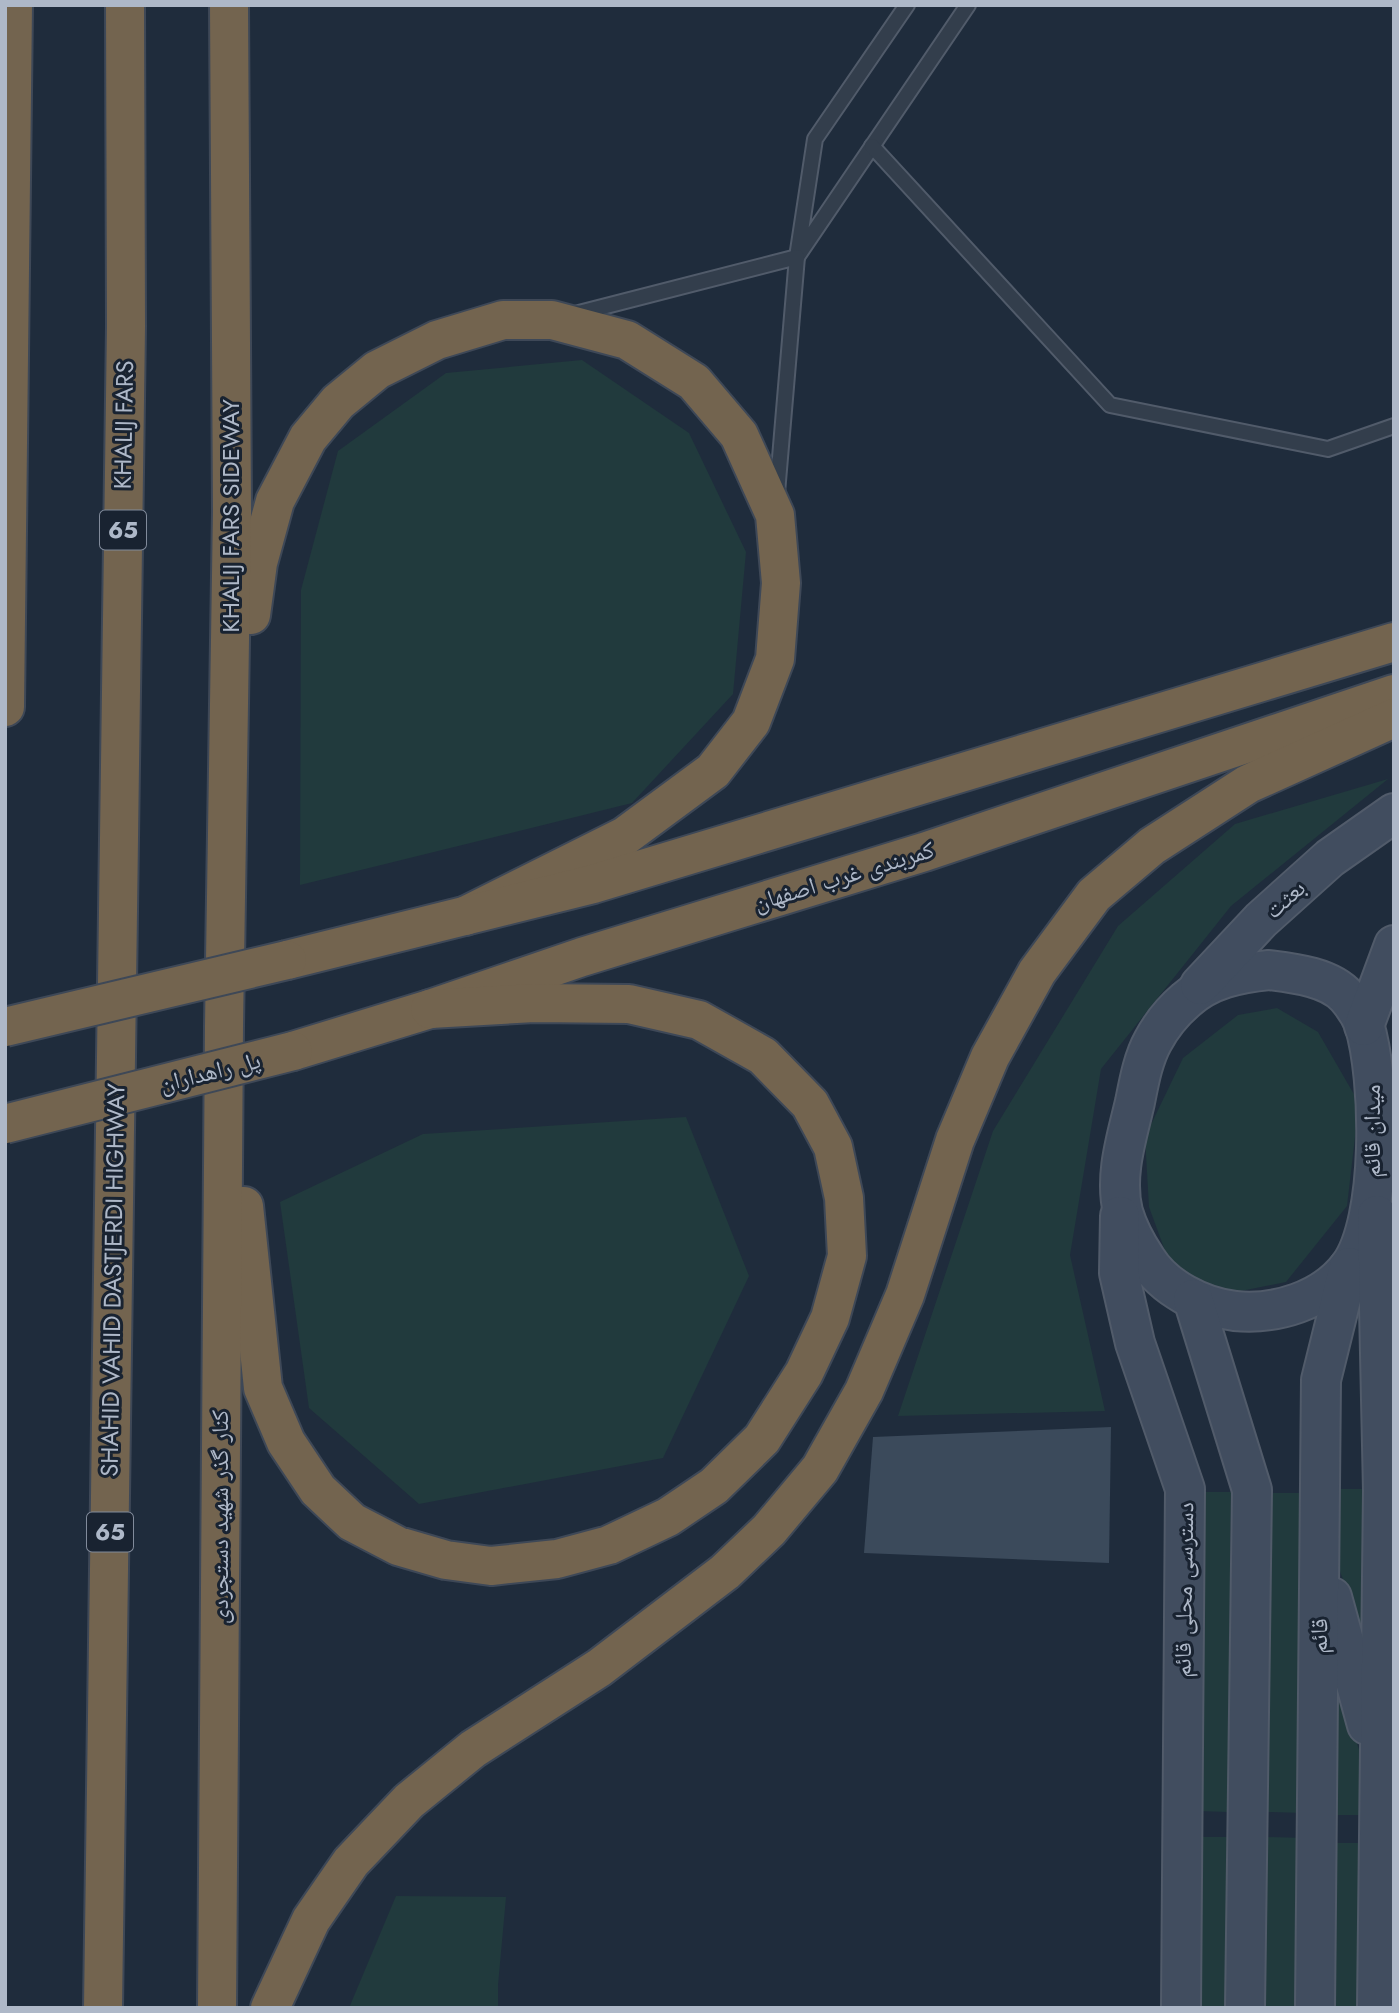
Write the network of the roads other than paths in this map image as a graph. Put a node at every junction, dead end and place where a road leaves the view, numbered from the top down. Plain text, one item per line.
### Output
1 (13, 5) edge
2 (125, 5) edge
3 (229, 5) edge
4 (907, 5) edge
5 (968, 5) edge
6 (872, 146) junction
7 (797, 257) junction
8 (552, 320) junction
9 (1394, 426) edge
10 (775, 515) junction
11 (1394, 642) edge
12 (1394, 694) edge
13 (5, 707) edge
14 (1394, 718) edge
15 (229, 777) junction
16 (1394, 813) edge
17 (465, 916) junction
18 (1394, 945) edge
19 (1187, 998) junction
20 (430, 1009) junction
21 (224, 1026) junction
22 (1364, 1026) junction
23 (5, 1027) edge
24 (293, 1051) joint
25 (116, 1055) joint
26 (5, 1124) edge
27 (1376, 1130) junction
28 (1120, 1182) junction
29 (1349, 1267) junction
30 (1193, 1299) junction
31 (1320, 1553) junction
32 (1380, 1770) junction
33 (103, 2008) edge
34 (217, 2008) edge
35 (270, 2008) edge
36 (1181, 2008) edge
37 (1245, 2008) edge
38 (1315, 2008) edge
39 (1377, 2008) edge

1 - 13 highway
2 - 25 highway, KHALIJ FARS / 65
3 - 15 highway, KHALIJ FARS SIDEWAY
4 - 7 lane
5 - 6 lane
6 - 7 lane
6 - 9 lane
7 - 8 lane
7 - 10 lane
8 - 10 highway
8 - 15 highway
10 - 17 highway
11 - 17 highway
12 - 20 highway, کمربندی غرب اصفهان
14 - 35 highway
15 - 21 highway, KHALIJ FARS SIDEWAY
16 - 19 main road, بعثت
17 - 23 highway, bridge
18 - 22 main road
19 - 22 main road, میدان قائم
19 - 28 main road, میدان قائم
20 - 21 highway
20 - 24 highway, کمربندی غرب اصفهان
21 - 34 highway, کنار گذر شهید دستجردی
22 - 27 main road, میدان قائم
24 - 26 highway, پل راهداران, bridge
25 - 33 highway, SHAHID VAHID DASTJERDI HIGHWAY / 65
27 - 29 main road, میدان قائم
27 - 32 main road
28 - 30 main road, میدان قائم
28 - 36 main road, دسترسی محلی قائم
29 - 30 main road, میدان قائم
29 - 31 main road, قائم
30 - 37 main road
31 - 32 main road
31 - 38 main road, قائم
32 - 39 main road

